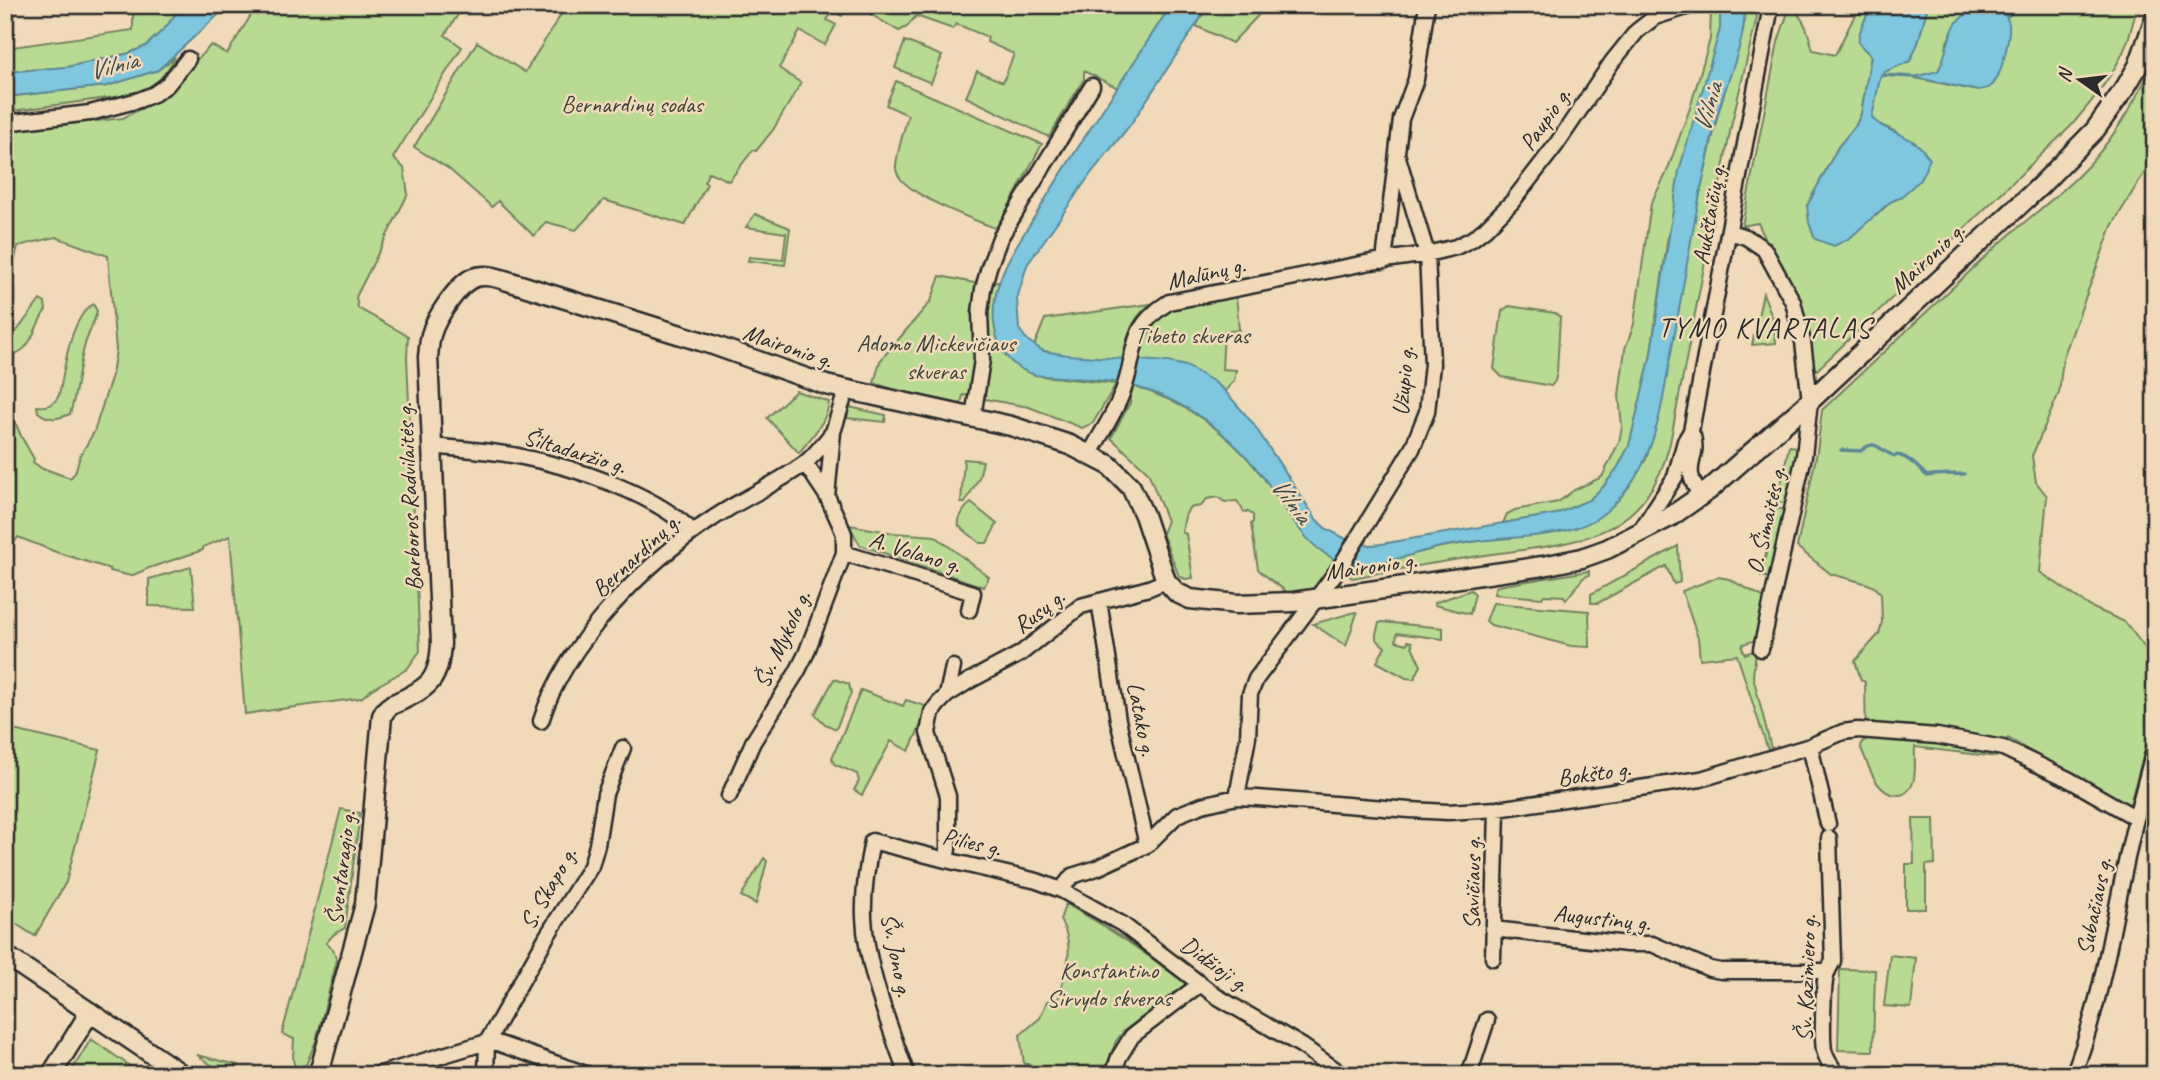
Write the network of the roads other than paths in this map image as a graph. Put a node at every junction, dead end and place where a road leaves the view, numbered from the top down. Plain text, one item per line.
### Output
1 (1427, 5) edge
2 (1693, 5) edge
3 (1772, 6) edge
4 (2155, 18) edge
5 (188, 59) dead end
6 (1092, 86) dead end
7 (5, 123) edge
8 (1397, 154) junction
9 (1729, 232) junction
10 (1427, 254) junction
11 (1384, 261) junction
12 (477, 276) joint
13 (846, 391) junction
14 (1811, 401) junction
15 (973, 417) junction
16 (1691, 431) junction
17 (833, 432) junction
18 (432, 448) junction
19 (1090, 454) junction
20 (805, 463) junction
21 (1675, 477) junction
22 (827, 496) junction
23 (1701, 496) junction
24 (1684, 508) junction
25 (693, 532) junction
26 (1638, 534) junction
27 (844, 553) junction
28 (1166, 581) junction
29 (1318, 598) junction
30 (1099, 601) junction
31 (968, 610) dead end
32 (1761, 649) dead end
33 (953, 667) dead end
34 (947, 695) junction
35 (389, 706) joint
36 (541, 721) dead end
37 (1810, 746) junction
38 (2155, 746) edge
39 (623, 748) dead end
40 (2150, 787) edge
41 (729, 796) dead end
42 (1237, 797) junction
43 (1497, 809) junction
44 (2137, 816) junction
45 (872, 841) joint
46 (1147, 845) junction
47 (946, 860) junction
48 (1061, 890) junction
49 (1493, 929) junction
50 (1493, 958) dead end
51 (8, 962) edge
52 (1828, 971) junction
53 (1200, 984) junction
54 (90, 1012) junction
55 (1487, 1020) dead end
56 (487, 1042) junction
57 (51, 1075) edge
58 (183, 1075) edge
59 (317, 1075) edge
60 (377, 1075) edge
61 (486, 1075) edge
62 (589, 1075) edge
63 (908, 1075) edge
64 (1113, 1075) edge
65 (1343, 1075) edge
66 (1469, 1075) edge
67 (1838, 1075) edge
68 (2073, 1075) edge

1 - 8 street, Užupio g.
2 - 10 street, Paupio g.
3 - 9 street, Aukštaičių g.
4 - 14 main road, Maironio g.
5 - 7 street
6 - 15 street
8 - 10 street, Užupio g.
8 - 11 street, Užupio g.
9 - 14 street, O. Šimaitės g.
9 - 16 street, Aukštaičių g.
10 - 11 street
10 - 29 street, Užupio g.
11 - 19 street, Malūnų g.
12 - 13 main road, Maironio g.
12 - 18 main road, Barboros Radvilaitės g.
13 - 15 main road, Maironio g.
13 - 17 street
14 - 23 main road, Maironio g.
14 - 32 street, O. Šimaitės g.
15 - 19 main road, Maironio g.
16 - 21 street, Aukštaičių g.
16 - 23 street, Aukštaičių g.
17 - 20 street
17 - 22 street
18 - 25 street, Šiltadaržio g.
18 - 35 main road, Barboros Radvilaitės g.
19 - 28 main road, Maironio g.
20 - 22 street
20 - 25 street, Bernardinų g.
21 - 24 street
21 - 26 street, Aukštaičių g.
22 - 27 street
23 - 24 main road, Maironio g.
24 - 26 main road, Maironio g.
25 - 36 street, Bernardinų g.
26 - 29 main road, Maironio g.
27 - 31 street, A. Volano g.
27 - 41 street, Šv. Mykolo g.
28 - 29 main road, Maironio g.
28 - 30 street, Rusų g.
29 - 42 street
30 - 34 street, Rusų g.
30 - 46 street, Latako g.
33 - 34 street
34 - 47 street
35 - 59 main road, Šventaragio g.
37 - 43 street, Bokšto g.
37 - 44 street, Bokšto g.
37 - 52 street, Šv. Kazimiero g.
38 - 40 street, Subačiaus g.
39 - 56 street, S. Skapo g.
40 - 44 street, Subačiaus g.
42 - 43 street, Bokšto g.
42 - 46 street, Bokšto g.
43 - 49 street, Savičiaus g.
44 - 68 street, Subačiaus g.
45 - 47 street, Pilies g.
45 - 63 street, Šv. Jono g.
46 - 48 street, Bokšto g.
47 - 48 street, Pilies g.
48 - 53 street, Didžioji g.
49 - 50 street, Savičiaus g.
49 - 52 street, Augustinų g.
51 - 54 main road
52 - 67 street, Šv. Kazimiero g.
53 - 64 street
53 - 65 street, Didžioji g.
54 - 57 main road
54 - 58 main road
55 - 66 street
56 - 60 street
56 - 61 street
56 - 62 street

